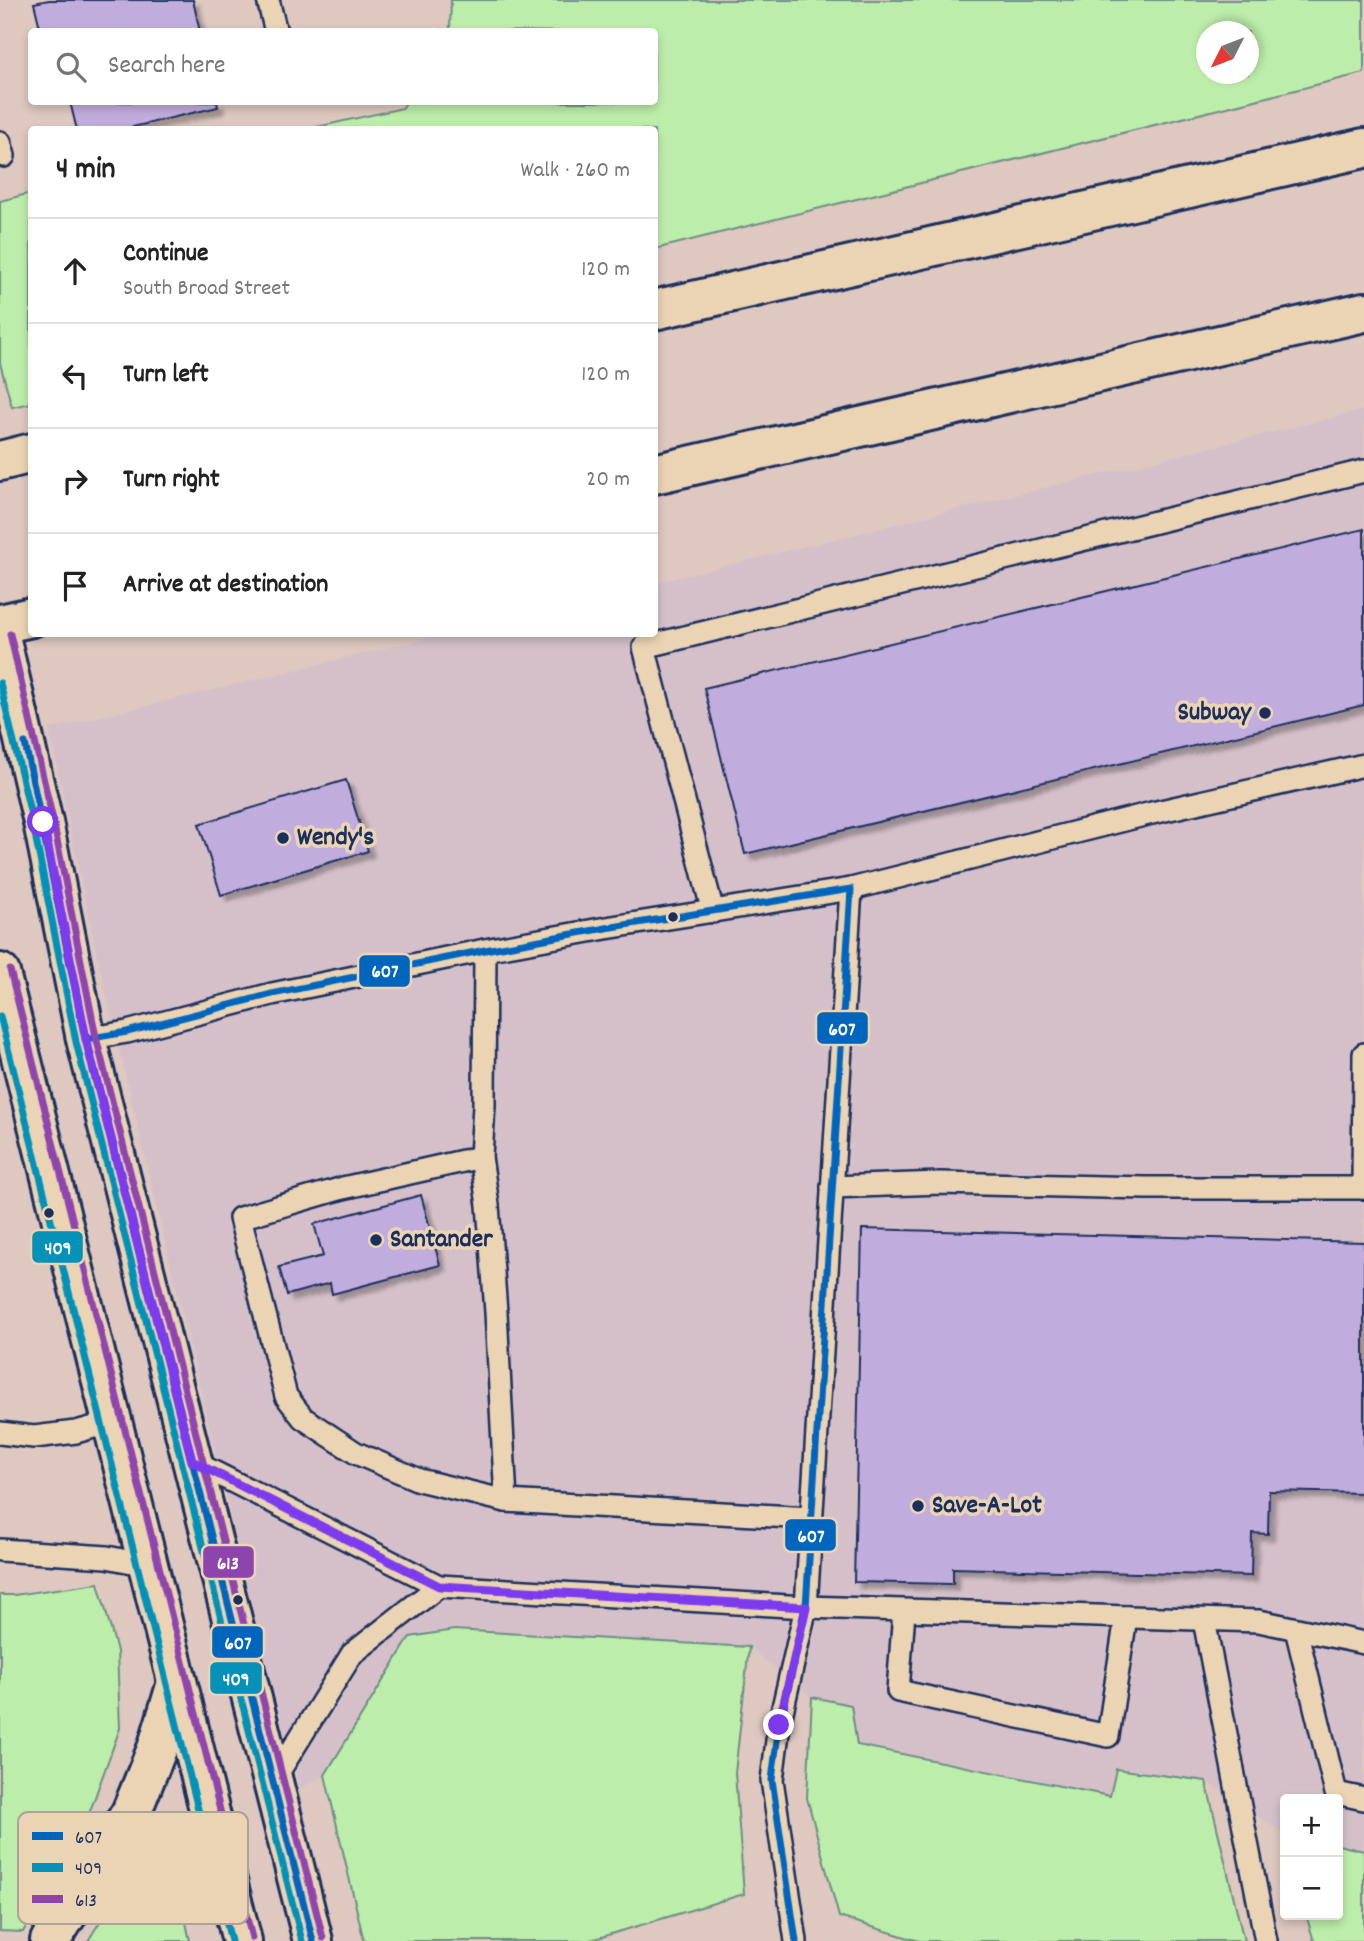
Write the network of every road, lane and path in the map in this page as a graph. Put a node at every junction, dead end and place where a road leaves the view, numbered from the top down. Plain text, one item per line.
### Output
1 (268, 0) edge
2 (275, 28) edge
3 (1364, 148) edge
4 (658, 309) edge
5 (1364, 312) edge
6 (28, 454) edge
7 (0, 460) edge
8 (1364, 471) edge
9 (658, 473) edge
10 (28, 618) edge
11 (0, 624) edge
12 (0, 636) edge
13 (1364, 765) edge
14 (851, 889) junction
15 (713, 912) junction
16 (485, 950) junction
17 (0, 973) edge
18 (86, 1039) junction
19 (1364, 1054) edge
20 (481, 1157) junction
21 (832, 1187) junction
22 (1364, 1188) edge
23 (111, 1422) junction
24 (0, 1433) edge
25 (192, 1461) junction
26 (506, 1501) junction
27 (810, 1518) junction
28 (0, 1550) edge
29 (147, 1565) junction
30 (439, 1586) junction
31 (806, 1607) junction
32 (904, 1611) junction
33 (1126, 1617) junction
34 (1204, 1620) junction
35 (1296, 1629) junction
36 (1364, 1643) edge
37 (176, 1684) junction
38 (273, 1781) junction
39 (1364, 1799) edge
40 (131, 1812) edge
41 (209, 1812) edge
42 (61, 1924) edge
43 (238, 1924) edge
44 (50, 1941) edge
45 (242, 1941) edge
46 (313, 1941) edge
47 (796, 1941) edge
48 (1266, 1941) edge

1 - 2 lane
3 - 4 main road
5 - 9 main road
6 - 7 main road
8 - 15 lane
10 - 11 main road
12 - 18 main road
13 - 14 lane
14 - 15 lane
14 - 21 lane
15 - 16 lane
16 - 18 lane
16 - 20 lane
17 - 23 main road
18 - 25 main road
19 - 22 lane
20 - 26 lane
20 - 26 lane
21 - 22 lane
21 - 27 lane
23 - 24 lane
23 - 29 main road
25 - 30 lane
25 - 38 main road
26 - 27 lane
27 - 31 lane
28 - 29 lane
29 - 37 main road
30 - 31 lane
30 - 38 lane
31 - 32 lane
31 - 47 lane
32 - 33 lane
32 - 33 lane
33 - 34 lane
34 - 35 lane
34 - 48 lane
35 - 36 lane
35 - 39 lane
37 - 40 main road
37 - 41 main road
38 - 46 main road
42 - 44 main road
43 - 45 main road

